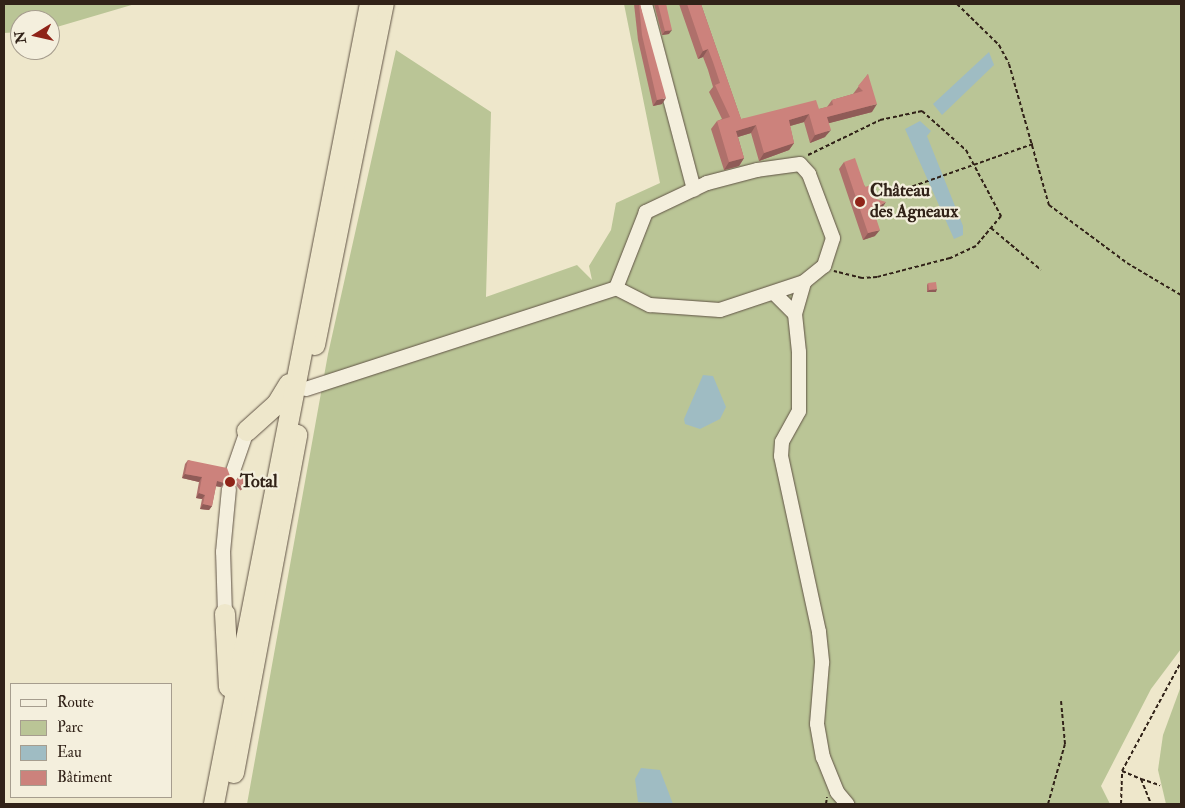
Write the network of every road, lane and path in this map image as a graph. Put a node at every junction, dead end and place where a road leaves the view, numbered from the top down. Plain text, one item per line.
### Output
1 (370, 4) edge
2 (384, 4) edge
3 (645, 4) edge
4 (957, 4) edge
5 (1034, 144) junction
6 (800, 164) junction
7 (974, 167) junction
8 (694, 190) junction
9 (888, 195) dead end
10 (991, 228) junction
11 (824, 266) junction
12 (1041, 270) dead end
13 (804, 282) junction
14 (616, 288) junction
15 (776, 294) junction
16 (1181, 295) edge
17 (795, 314) junction
18 (296, 371) junction
19 (306, 389) junction
20 (247, 431) joint
21 (232, 474) dead end
22 (229, 489) dead end
23 (225, 614) joint
24 (1181, 662) edge
25 (1061, 701) dead end
26 (230, 719) junction
27 (1122, 771) junction
28 (1141, 779) junction
29 (1160, 785) dead end
30 (214, 804) edge
31 (228, 804) edge
32 (847, 804) edge
33 (1048, 804) edge
34 (1122, 804) edge
35 (1151, 804) edge

1 - 18 highway
2 - 19 highway
3 - 8 street
4 - 5 path
5 - 7 path
5 - 16 path
6 - 7 path
6 - 8 street
6 - 11 street
7 - 9 path
7 - 10 path
8 - 14 street
10 - 11 path
10 - 12 path
11 - 13 street
13 - 15 street
13 - 17 street
14 - 15 street
14 - 19 street
15 - 17 street
17 - 32 street
18 - 20 highway
18 - 26 highway
19 - 31 highway
20 - 21 street
22 - 23 street
23 - 26 highway
24 - 27 path
25 - 33 path
26 - 30 highway
27 - 28 path
27 - 34 path
28 - 29 path
28 - 35 path

